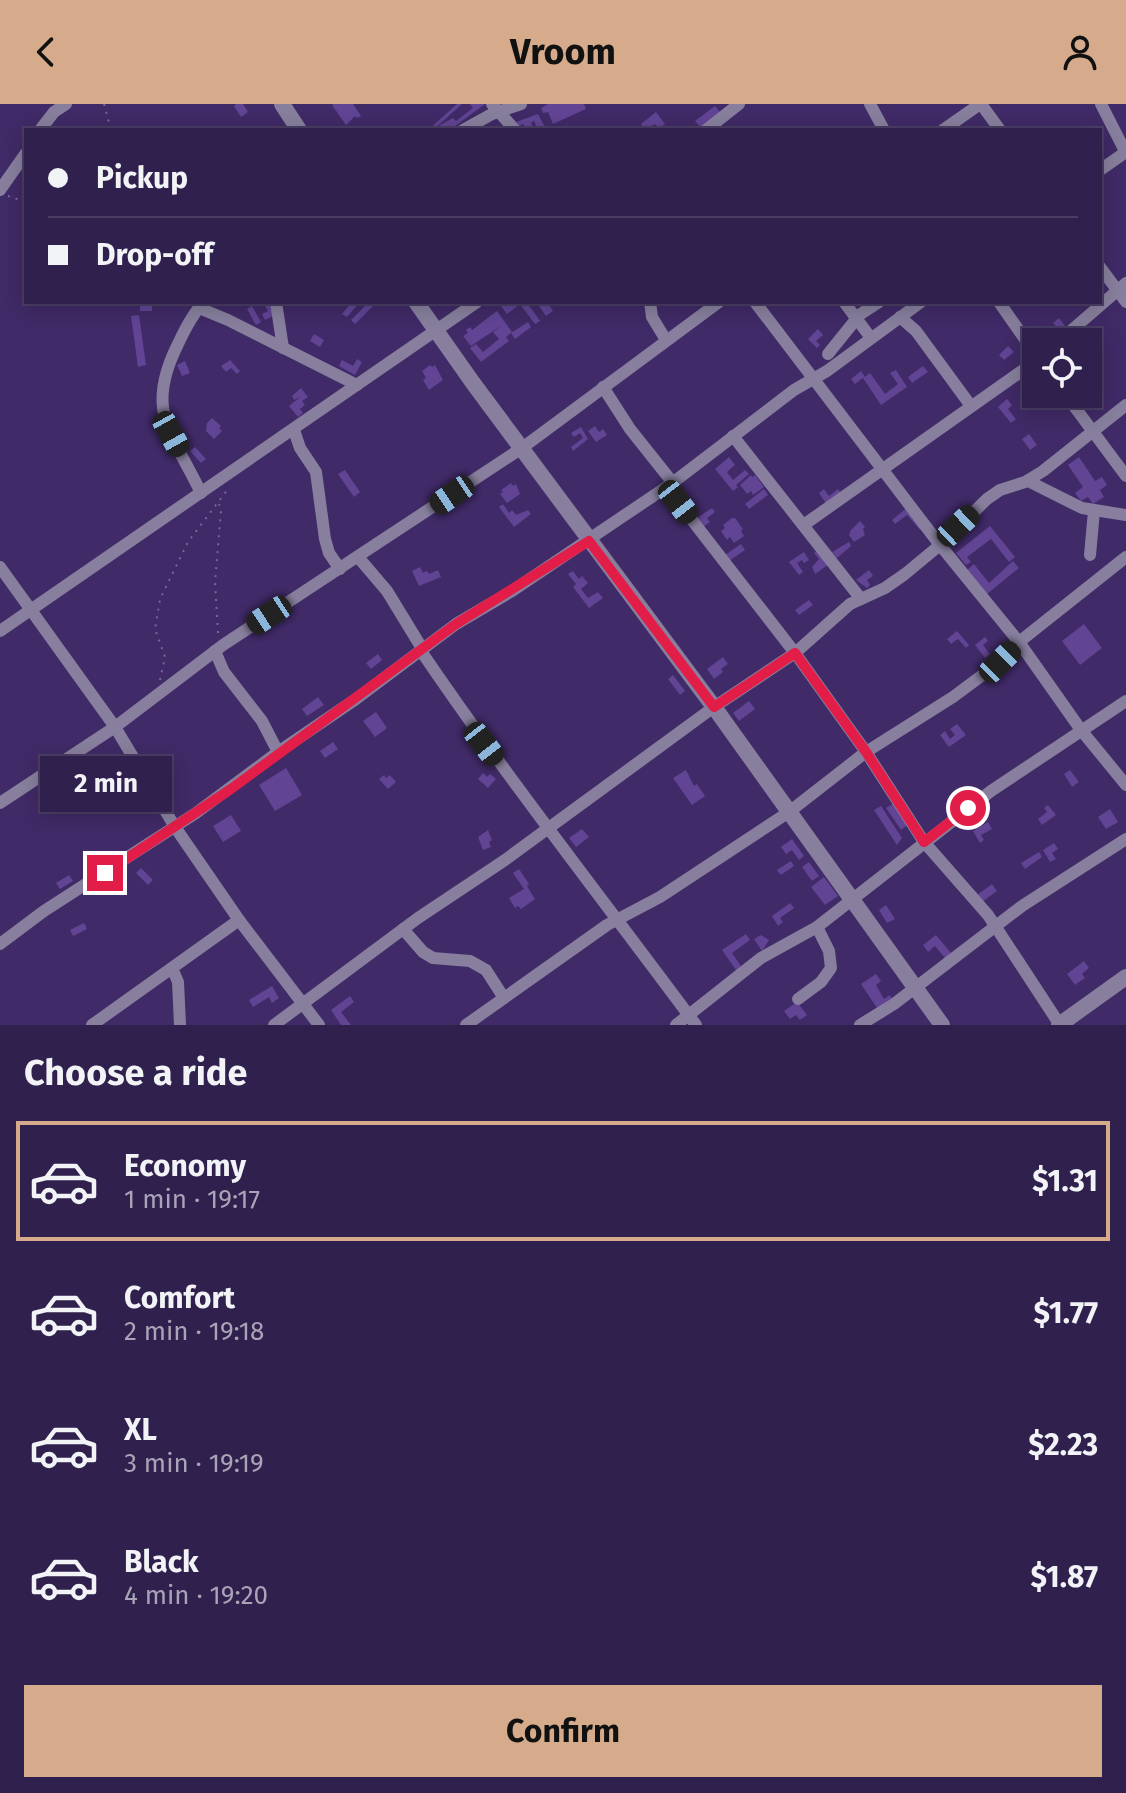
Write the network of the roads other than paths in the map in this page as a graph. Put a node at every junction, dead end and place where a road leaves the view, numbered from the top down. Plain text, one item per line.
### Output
1 (66, 104) edge
2 (282, 104) edge
3 (521, 104) edge
4 (739, 104) edge
5 (870, 104) edge
6 (980, 104) edge
7 (1101, 104) edge
8 (495, 108) edge
9 (42, 128) edge
10 (298, 128) edge
11 (466, 128) edge
12 (513, 128) edge
13 (709, 128) edge
14 (883, 128) edge
15 (946, 128) edge
16 (998, 128) edge
17 (1126, 153) edge
18 (24, 156) edge
19 (1102, 169) edge
20 (0, 192) edge
21 (1102, 269) edge
22 (1122, 287) edge
23 (1126, 302) edge
24 (276, 304) edge
25 (417, 304) edge
26 (474, 304) edge
27 (650, 304) edge
28 (716, 304) edge
29 (757, 304) edge
30 (846, 304) edge
31 (876, 304) edge
32 (918, 304) edge
33 (1000, 304) edge
34 (202, 305) edge
35 (856, 317) junction
36 (900, 317) junction
37 (1074, 328) edge
38 (437, 331) junction
39 (1022, 337) edge
40 (871, 338) junction
41 (666, 340) junction
42 (283, 348) junction
43 (828, 354) dead end
44 (1022, 368) edge
45 (813, 379) junction
46 (357, 385) junction
47 (603, 387) junction
48 (1126, 405) edge
49 (971, 406) junction
50 (1075, 408) edge
51 (294, 430) junction
52 (1094, 433) junction
53 (733, 436) junction
54 (522, 448) junction
55 (881, 468) junction
56 (1126, 476) edge
57 (1028, 481) junction
58 (672, 484) junction
59 (201, 493) junction
60 (1094, 511) junction
61 (1126, 515) edge
62 (805, 524) junction
63 (589, 541) junction
64 (940, 545) junction
65 (1090, 555) dead end
66 (358, 557) junction
67 (1126, 557) edge
68 (0, 567) edge
69 (340, 569) junction
70 (861, 599) junction
71 (30, 611) junction
72 (0, 631) edge
73 (1019, 642) junction
74 (217, 650) junction
75 (422, 650) junction
76 (795, 653) junction
77 (1126, 701) edge
78 (714, 707) junction
79 (115, 727) junction
80 (1081, 730) junction
81 (278, 752) junction
82 (866, 752) junction
83 (1126, 785) edge
84 (0, 803) edge
85 (789, 812) junction
86 (175, 827) junction
87 (549, 828) junction
88 (1126, 839) edge
89 (924, 842) junction
90 (852, 900) junction
91 (617, 919) junction
92 (239, 920) junction
93 (817, 927) junction
94 (993, 927) junction
95 (403, 929) junction
96 (0, 944) edge
97 (172, 968) junction
98 (1126, 977) edge
99 (916, 988) junction
100 (504, 998) junction
101 (798, 999) dead end
102 (303, 1004) junction
103 (692, 1020) edge
104 (92, 1025) edge
105 (180, 1025) edge
106 (274, 1025) edge
107 (319, 1025) edge
108 (466, 1025) edge
109 (676, 1025) edge
110 (860, 1025) edge
111 (942, 1025) edge
112 (1059, 1025) edge

1 - 9 street
2 - 10 street
3 - 8 street
4 - 13 street
5 - 14 street
6 - 15 street
6 - 16 street
7 - 17 street
8 - 11 street
8 - 12 street
17 - 19 street
18 - 20 street
21 - 22 street
22 - 23 street
22 - 37 street
24 - 42 street
25 - 38 street
26 - 38 street
27 - 41 street
28 - 41 street
29 - 45 street
30 - 35 street
31 - 35 street
32 - 36 street
33 - 39 street
34 - 42 street
34 - 59 street
35 - 40 street
35 - 43 street
36 - 40 street
36 - 49 street
38 - 46 street
38 - 54 street
40 - 45 street
41 - 47 street
42 - 46 street
44 - 49 street
45 - 53 street
45 - 55 street
46 - 51 street
47 - 54 street
47 - 58 street
48 - 52 street
49 - 55 street
50 - 52 street
51 - 59 street
51 - 69 street
52 - 56 street
52 - 57 street
53 - 58 street
53 - 62 street
54 - 63 street
54 - 66 street
55 - 62 street
55 - 64 street
57 - 60 street
57 - 64 street
58 - 63 street
58 - 76 street
59 - 71 street
60 - 61 street
60 - 65 street
62 - 70 street
63 - 75 street
63 - 78 street
64 - 70 street
64 - 73 street
66 - 69 street
66 - 75 street
67 - 73 street
68 - 71 street
69 - 74 street
70 - 76 street
71 - 72 street
71 - 79 street
73 - 80 street
73 - 82 street
74 - 79 street
74 - 81 street
75 - 81 street
75 - 87 street
76 - 78 street
76 - 82 street
77 - 80 street
78 - 85 street
78 - 87 street
79 - 84 street
79 - 86 street
80 - 83 street
80 - 89 street
81 - 86 street
82 - 85 street
82 - 89 street
85 - 90 street
85 - 91 street
86 - 92 street
86 - 96 street
87 - 91 street
87 - 95 street
88 - 94 street
89 - 90 street
89 - 94 street
90 - 93 street
90 - 99 street
91 - 100 street
91 - 103 street
92 - 97 street
92 - 102 street
93 - 101 street
93 - 103 street
94 - 99 street
94 - 112 street
95 - 100 street
95 - 102 street
97 - 104 street
97 - 105 street
98 - 112 street
99 - 110 street
99 - 111 street
100 - 108 street
102 - 106 street
102 - 107 street
103 - 109 street

